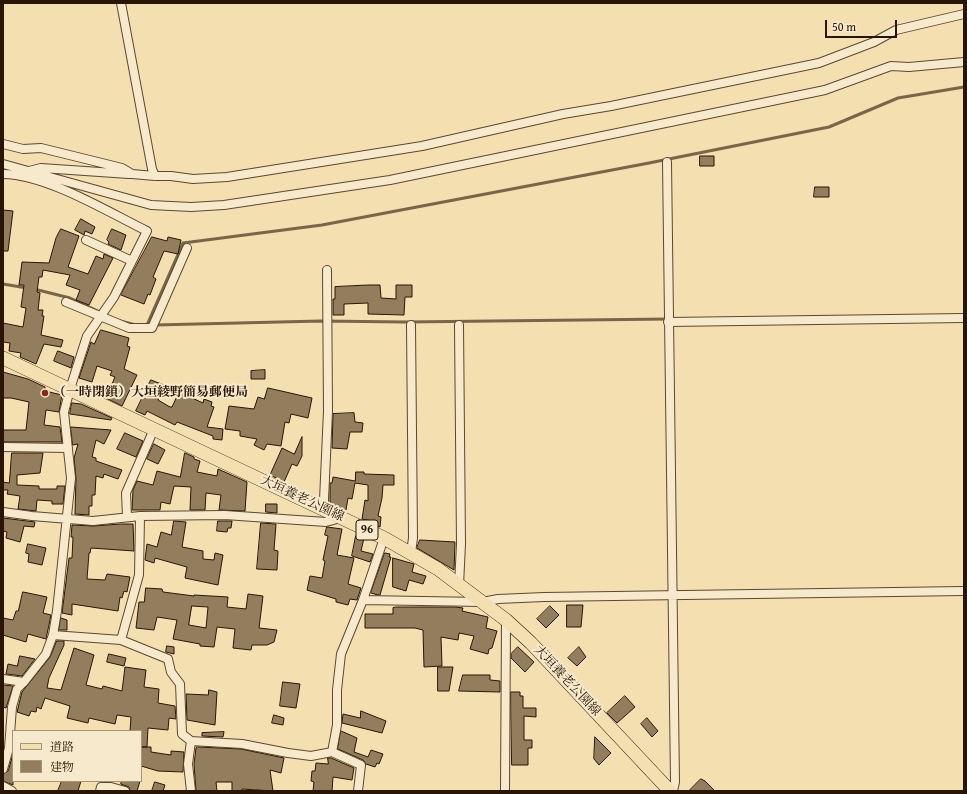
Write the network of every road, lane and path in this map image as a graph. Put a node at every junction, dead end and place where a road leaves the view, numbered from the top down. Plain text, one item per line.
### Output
1 (121, 3) edge
2 (964, 14) edge
3 (964, 62) edge
4 (3, 144) edge
5 (666, 162) dead end
6 (3, 164) edge
7 (3, 174) edge
8 (27, 174) junction
9 (132, 174) junction
10 (155, 176) junction
11 (86, 240) dead end
12 (187, 248) dead end
13 (132, 261) junction
14 (327, 270) dead end
15 (66, 302) dead end
16 (101, 317) junction
17 (964, 318) edge
18 (668, 322) junction
19 (458, 325) dead end
20 (411, 326) dead end
21 (3, 358) edge
22 (70, 389) junction
23 (154, 429) junction
24 (3, 447) edge
25 (68, 448) junction
26 (322, 508) junction
27 (3, 512) edge
28 (140, 516) junction
29 (127, 517) junction
30 (342, 518) junction
31 (68, 520) junction
32 (384, 538) junction
33 (411, 553) junction
34 (459, 585) junction
35 (964, 591) edge
36 (673, 595) junction
37 (362, 600) junction
38 (482, 602) junction
39 (506, 620) junction
40 (53, 634) junction
41 (121, 640) junction
42 (3, 679) edge
43 (24, 682) junction
44 (191, 741) junction
45 (332, 752) junction
46 (3, 769) edge
47 (100, 791) edge
48 (125, 791) edge
49 (191, 791) edge
50 (358, 791) edge
51 (505, 791) edge
52 (670, 791) edge
53 (674, 791) edge

1 - 10 street
2 - 10 street
3 - 8 street
4 - 9 street
5 - 18 street
6 - 8 street
7 - 8 street
8 - 9 street
8 - 13 street
9 - 10 street
11 - 13 street
12 - 16 street
13 - 16 street
14 - 26 street
15 - 16 street
16 - 22 street
17 - 18 street
18 - 36 street
19 - 34 street
20 - 33 street
21 - 22 main road, 大垣養老公園線 / 96
22 - 23 main road, 大垣養老公園線 / 96
22 - 25 street
23 - 26 main road, 大垣養老公園線 / 96
23 - 29 street
24 - 25 street
25 - 31 street
26 - 30 main road, 大垣養老公園線 / 96
27 - 31 street
28 - 29 street
28 - 30 street
28 - 41 street
29 - 31 street
30 - 32 main road, 大垣養老公園線 / 96
31 - 40 street
32 - 33 main road, 大垣養老公園線 / 96
32 - 37 street
33 - 34 main road, 大垣養老公園線 / 96
34 - 38 main road, 大垣養老公園線 / 96
35 - 36 street
36 - 38 street
36 - 53 street
37 - 38 street
37 - 45 street
38 - 39 main road, 大垣養老公園線 / 96
39 - 51 street
39 - 52 main road, 大垣養老公園線 / 96
40 - 41 street
40 - 43 street
41 - 44 street
42 - 43 street
43 - 46 street
44 - 45 street
44 - 49 street
45 - 50 street
47 - 48 street

